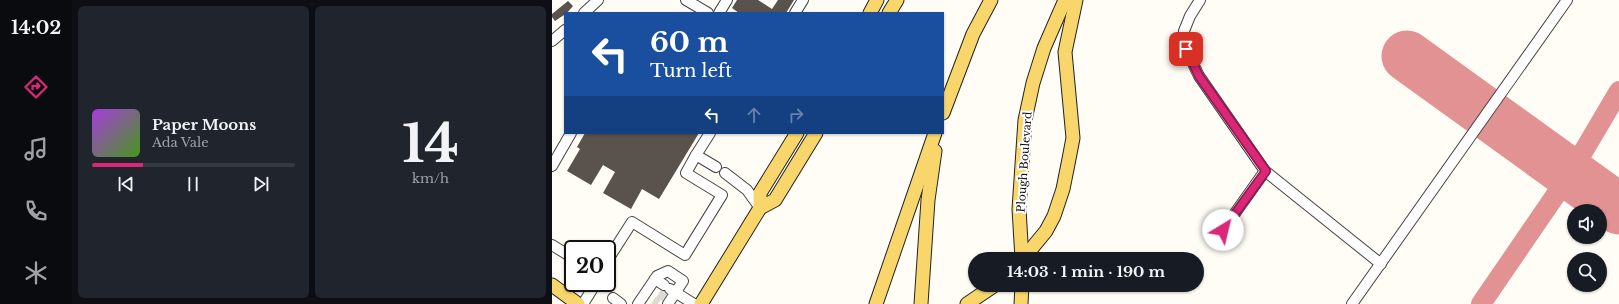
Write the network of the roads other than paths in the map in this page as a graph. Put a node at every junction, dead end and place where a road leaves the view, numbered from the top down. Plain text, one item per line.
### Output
1 (598, 0) edge
2 (686, 0) edge
3 (727, 0) edge
4 (803, 0) edge
5 (897, 0) edge
6 (990, 0) edge
7 (1065, 0) edge
8 (1076, 0) edge
9 (1200, 0) edge
10 (1567, 0) edge
11 (585, 12) edge
12 (706, 12) edge
13 (720, 12) edge
14 (797, 12) edge
15 (890, 12) edge
16 (564, 31) edge
17 (552, 42) edge
18 (944, 110) edge
19 (571, 134) edge
20 (709, 134) edge
21 (796, 134) edge
22 (815, 134) edge
23 (937, 134) edge
24 (937, 134) edge
25 (696, 155) junction
26 (552, 166) edge
27 (1266, 171) junction
28 (760, 208) junction
29 (1223, 230) dead end
30 (552, 245) edge
31 (616, 247) edge
32 (564, 252) edge
33 (1022, 252) edge
34 (1029, 252) edge
35 (1381, 264) junction
36 (552, 285) edge
37 (590, 292) edge
38 (985, 292) edge
39 (1022, 292) edge
40 (661, 293) edge
41 (578, 304) edge
42 (583, 304) edge
43 (638, 304) edge
44 (694, 304) edge
45 (701, 304) edge
46 (876, 304) edge
47 (921, 304) edge
48 (967, 304) edge
49 (1021, 304) edge
50 (1352, 304) edge

1 - 11 street
2 - 12 street
3 - 13 street
4 - 14 street
5 - 15 main road
6 - 18 main road
7 - 33 main road, Plough Boulevard
8 - 34 main road
9 - 27 street
10 - 35 street
16 - 17 street
19 - 26 street
20 - 25 street
21 - 28 main road
22 - 28 main road
23 - 46 main road
24 - 47 main road
25 - 28 street
25 - 31 street
27 - 29 street
27 - 35 street
28 - 45 main road
30 - 32 street
35 - 50 street
36 - 41 main road
37 - 42 street
38 - 48 main road
39 - 49 main road
40 - 43 street
40 - 44 street

